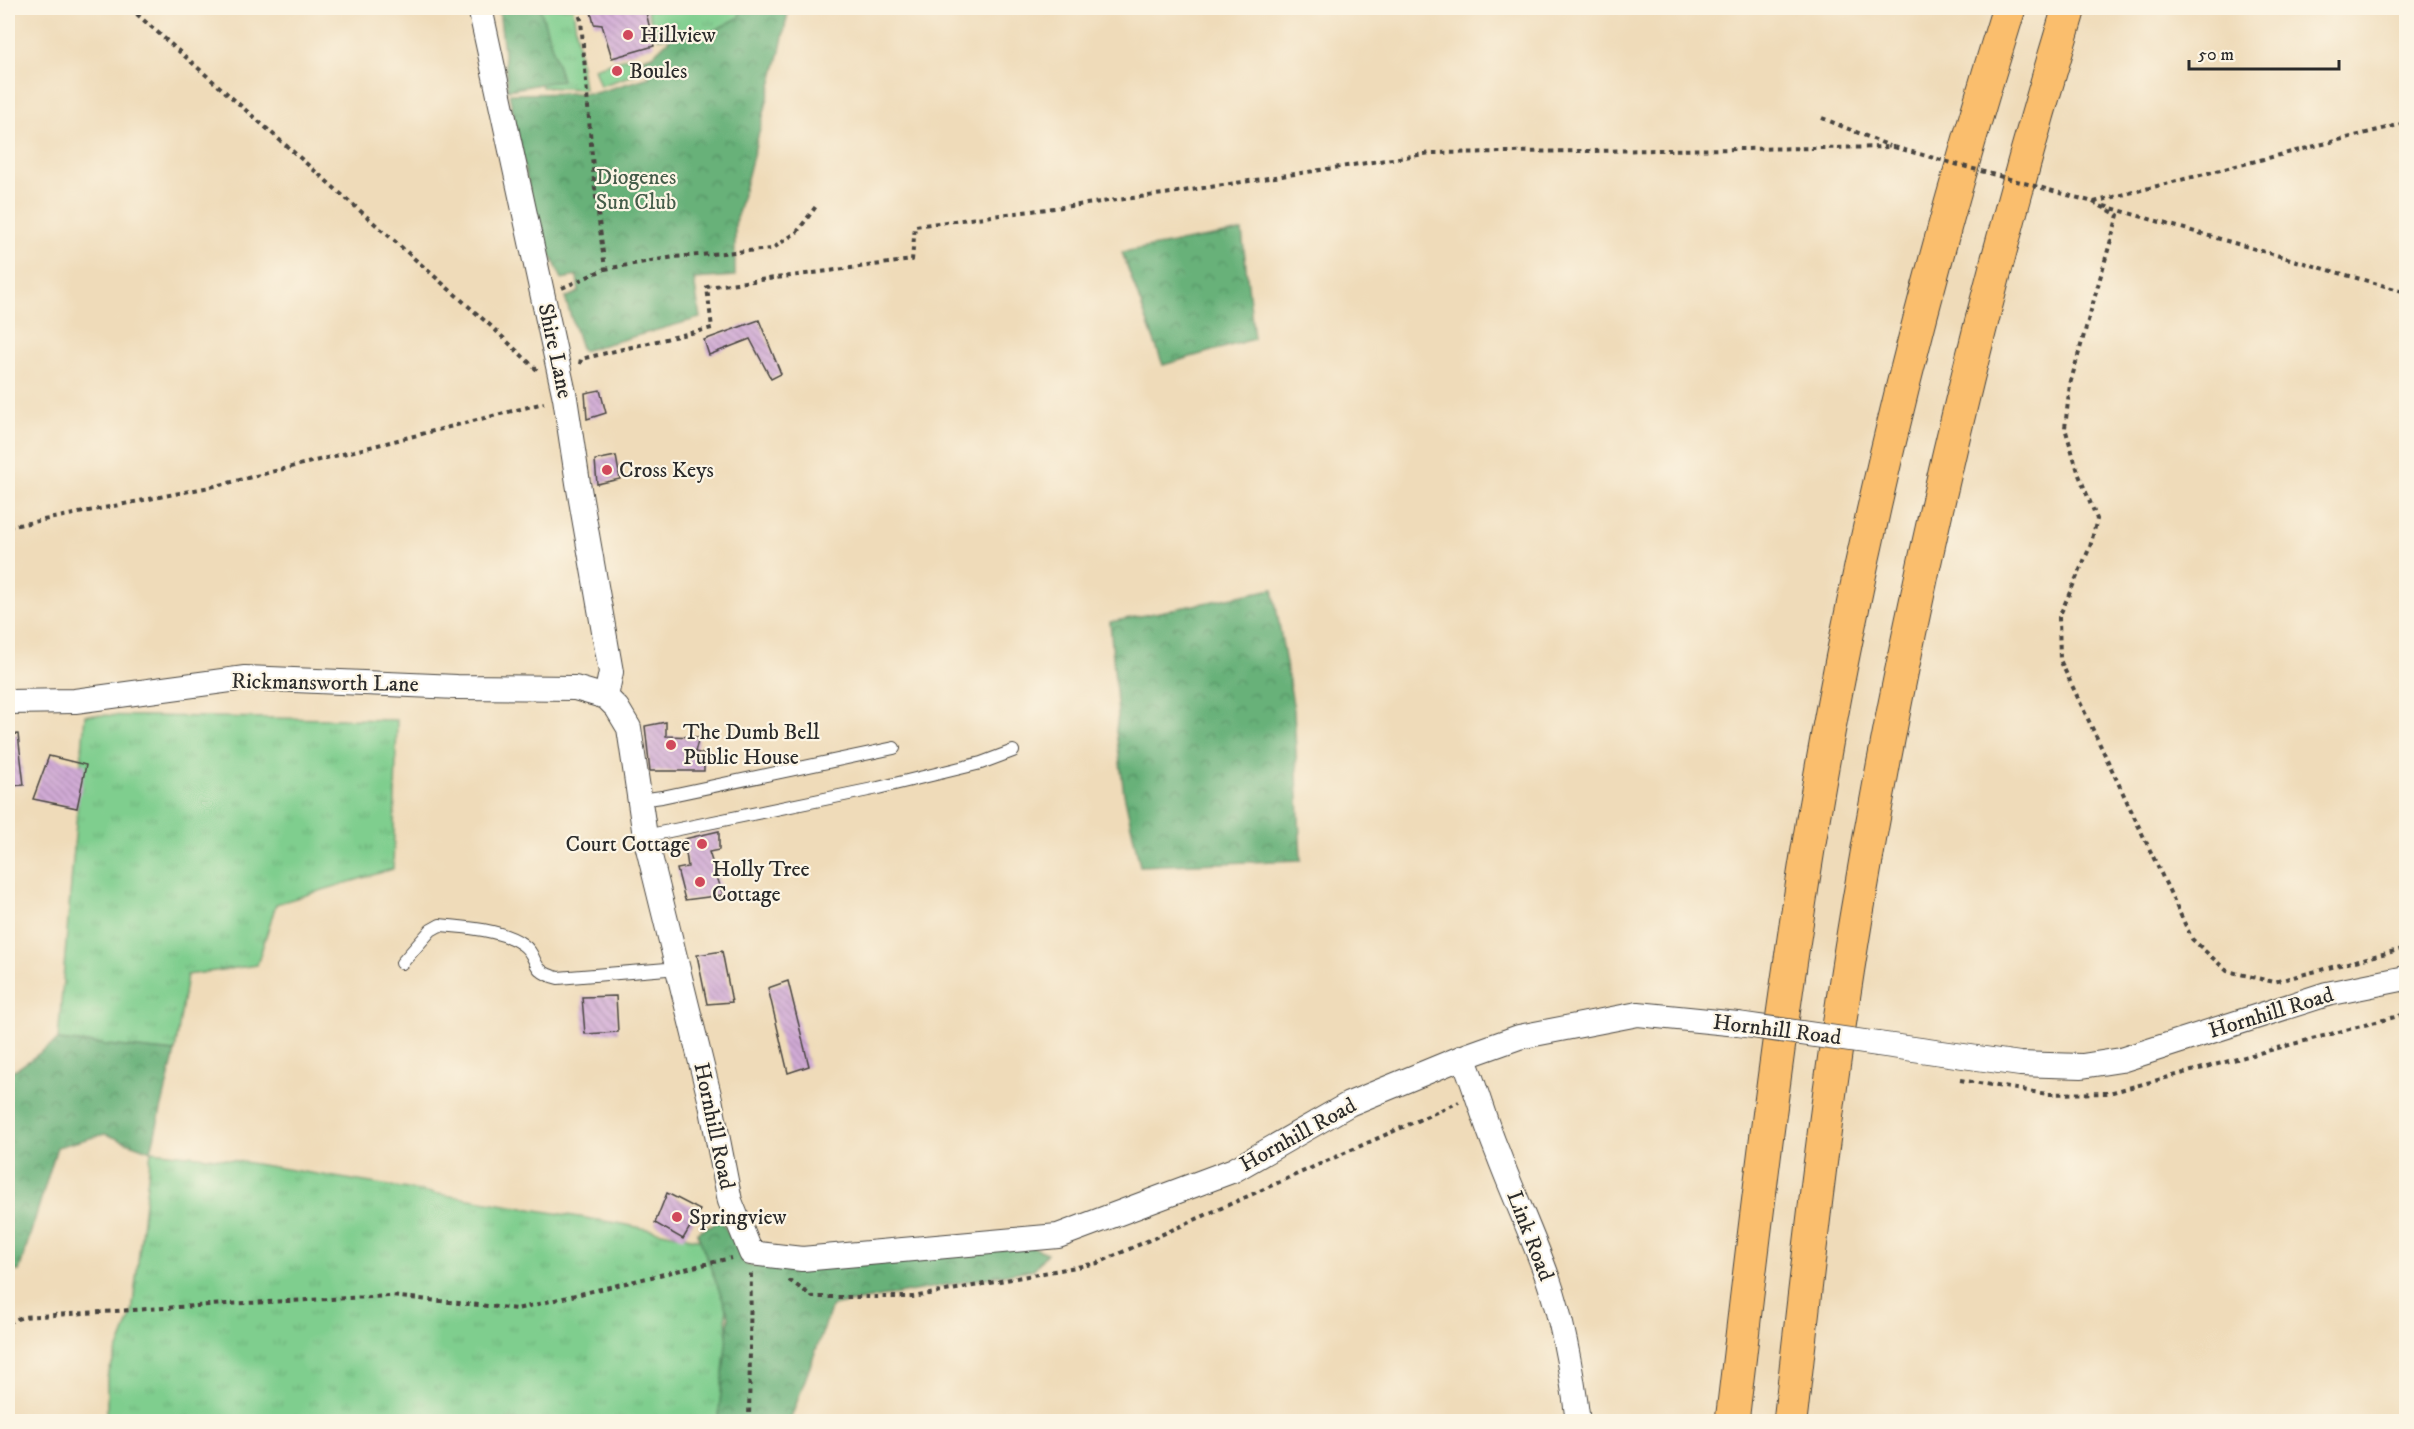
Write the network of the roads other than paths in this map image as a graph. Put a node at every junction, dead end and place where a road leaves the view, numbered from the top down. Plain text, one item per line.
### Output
1 (480, 8) edge
2 (2009, 8) edge
3 (2069, 8) edge
4 (606, 697) junction
5 (8, 702) edge
6 (894, 748) dead end
7 (1013, 751) dead end
8 (640, 800) junction
9 (645, 836) junction
10 (402, 963) dead end
11 (679, 969) junction
12 (2406, 978) edge
13 (1463, 1057) junction
14 (1578, 1422) edge
15 (1732, 1422) edge
16 (1790, 1422) edge

1 - 4 street, Shire Lane
2 - 15 highway
3 - 16 highway
4 - 5 street, Rickmansworth Lane
4 - 8 street, Hornhill Road
6 - 8 lane
7 - 9 lane
8 - 9 street, Hornhill Road
9 - 11 street, Hornhill Road
10 - 11 lane
11 - 13 street, Hornhill Road
12 - 13 street, Hornhill Road, bridge
13 - 14 street, Link Road

